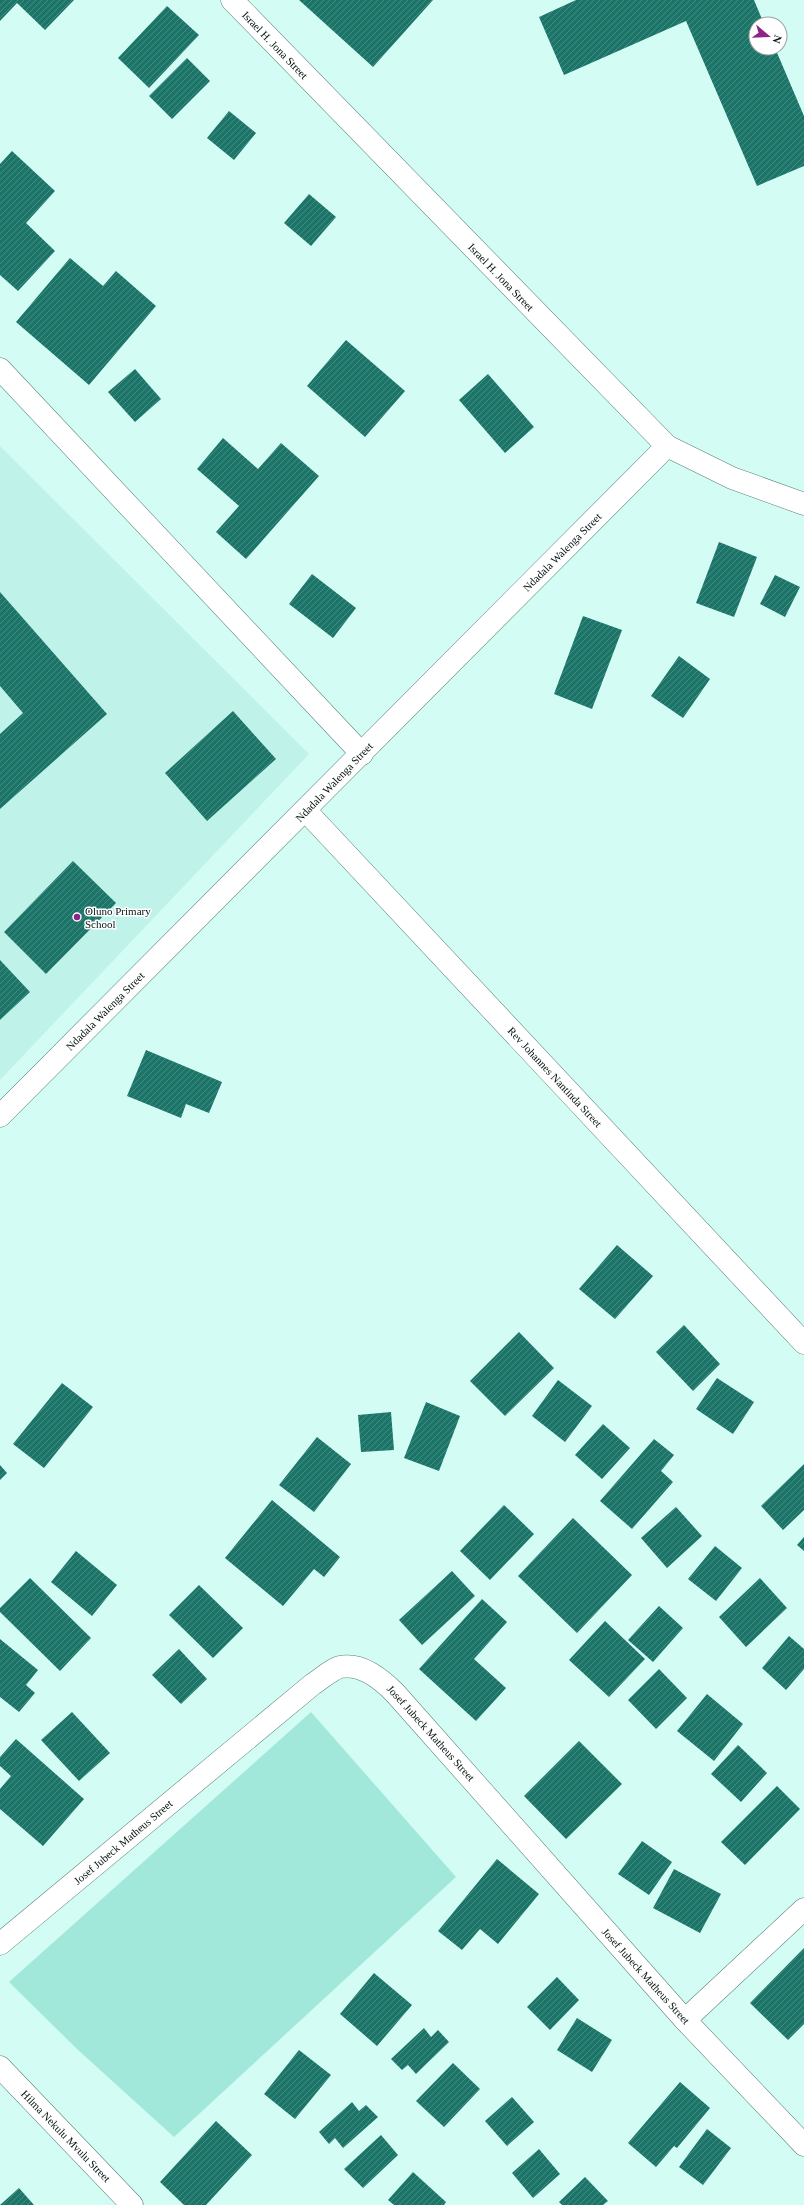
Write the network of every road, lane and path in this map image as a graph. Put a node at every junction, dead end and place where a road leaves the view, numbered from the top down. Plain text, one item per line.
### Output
1 (232, 0) edge
2 (0, 369) edge
3 (667, 446) junction
4 (804, 504) edge
5 (362, 754) junction
6 (306, 811) junction
7 (0, 1116) edge
8 (804, 1342) edge
9 (804, 1909) edge
10 (0, 1944) edge
11 (685, 2020) junction
12 (0, 2067) edge
13 (804, 2145) edge
14 (132, 2205) edge

1 - 3 street, Israel H. Jona Street
2 - 5 street
3 - 4 street, Israel H. Jona Street
3 - 5 street, Ndadala Walenga Street
5 - 6 street, Ndadala Walenga Street
6 - 7 street, Ndadala Walenga Street
6 - 8 street, Rev Johannes Nantinda Street
9 - 11 street
10 - 11 street, Josef Jubeck Matheus Street
11 - 13 street, Josef Jubeck Matheus Street
12 - 14 street, Hilma Nekulu Mvulu Street

